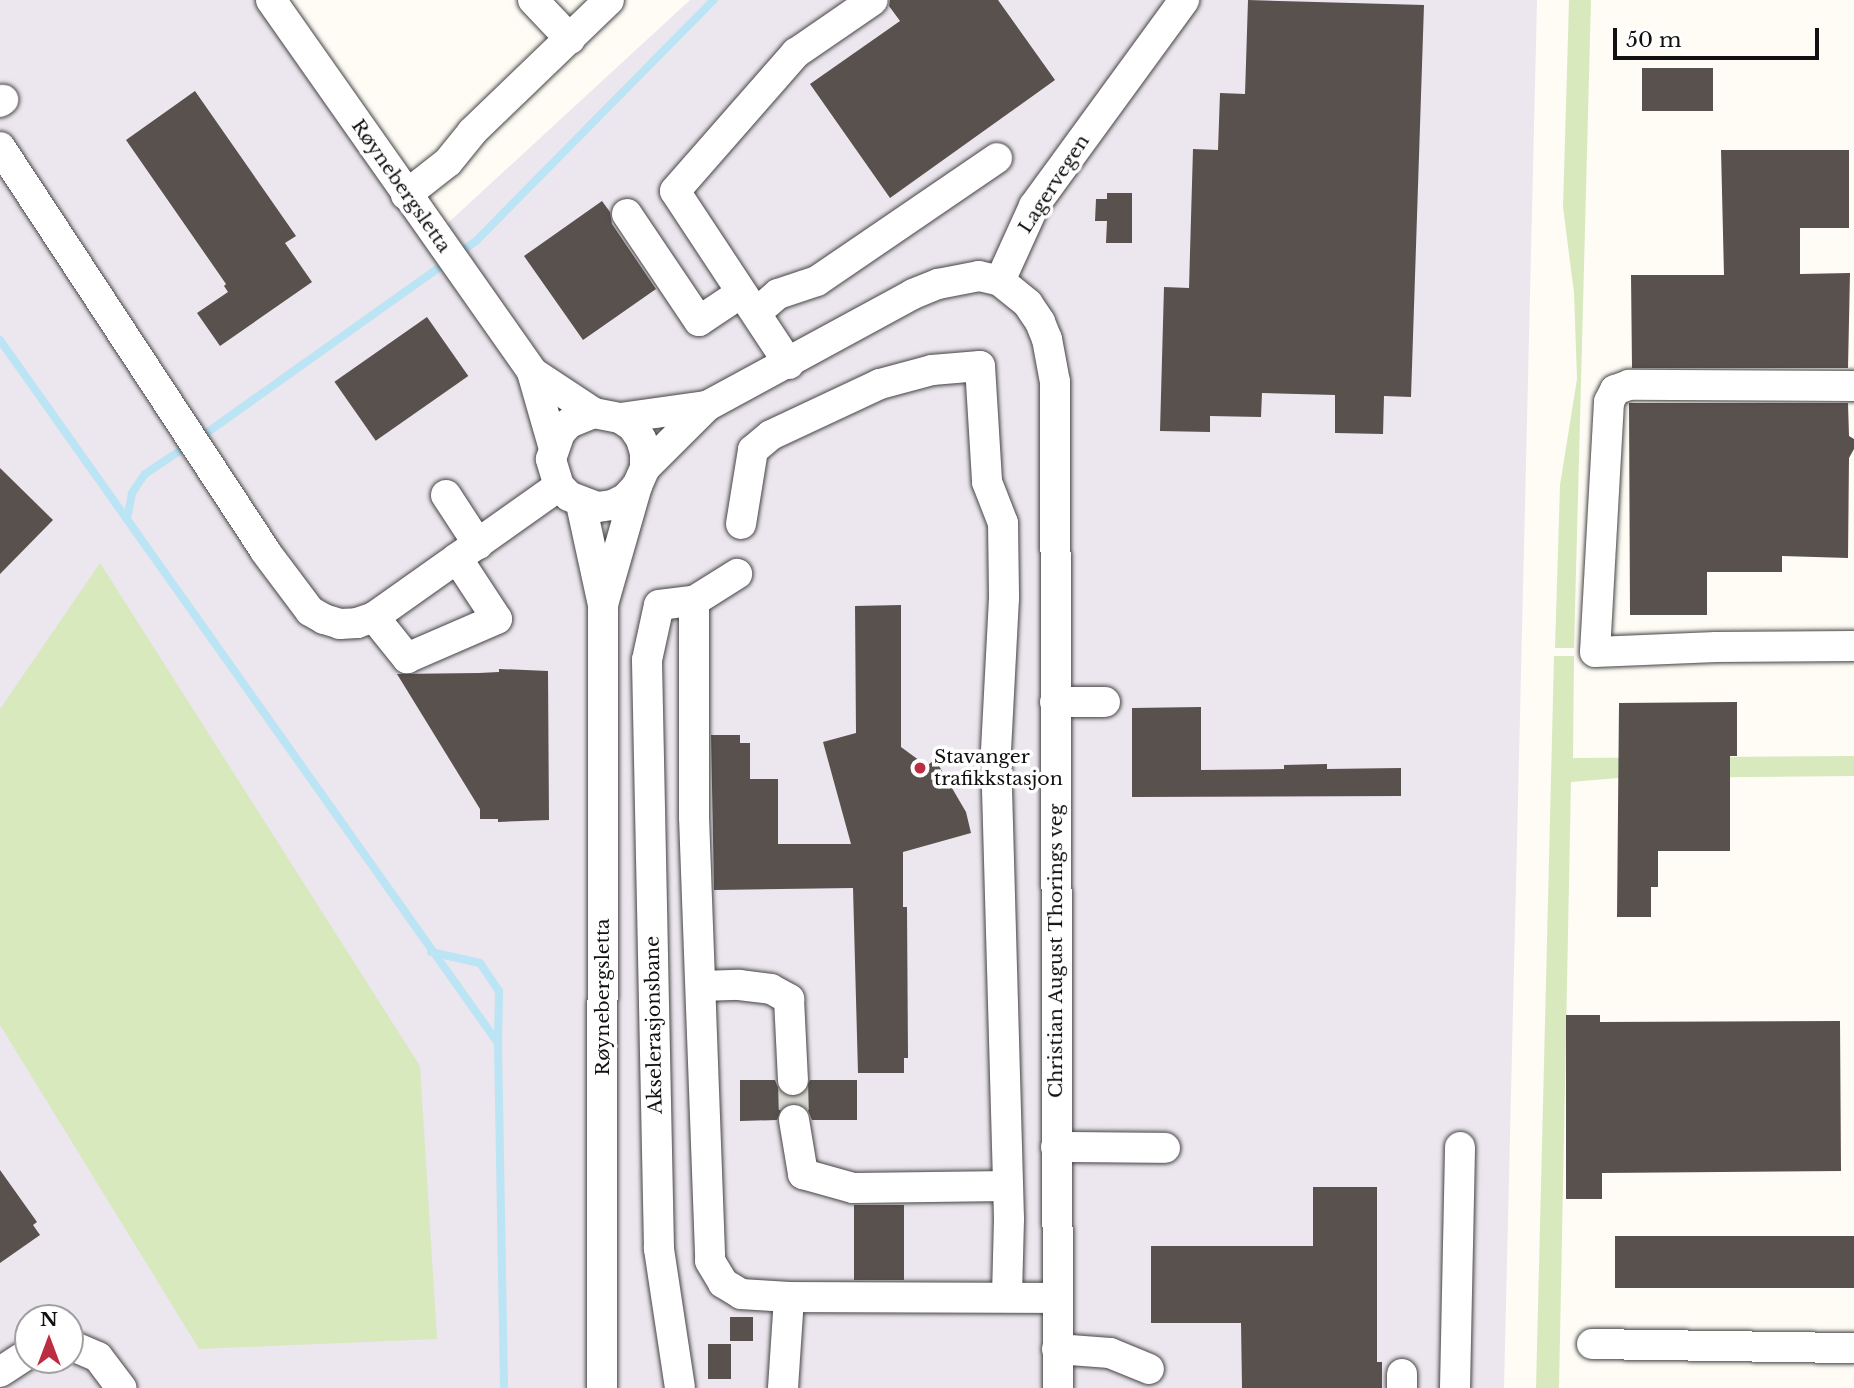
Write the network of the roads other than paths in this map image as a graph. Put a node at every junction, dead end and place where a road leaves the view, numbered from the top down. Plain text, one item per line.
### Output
1 (271, 0) edge
2 (533, 0) edge
3 (609, 0) edge
4 (873, 0) edge
5 (1184, 0) edge
6 (570, 39) junction
7 (0, 147) edge
8 (997, 158) dead end
9 (406, 195) junction
10 (627, 214) dead end
11 (1000, 281) junction
12 (743, 295) junction
13 (789, 364) junction
14 (532, 372) junction
15 (1854, 386) edge
16 (707, 406) junction
17 (607, 415) junction
18 (553, 445) junction
19 (641, 477) junction
20 (570, 494) junction
21 (446, 495) dead end
22 (741, 524) dead end
23 (468, 551) junction
24 (737, 574) dead end
25 (694, 601) junction
26 (603, 605) junction
27 (374, 617) junction
28 (1854, 646) edge
29 (1055, 702) junction
30 (1105, 702) dead end
31 (701, 986) junction
32 (793, 1080) tunnel mouth
33 (794, 1120) tunnel mouth
34 (1056, 1147) junction
35 (1460, 1147) dead end
36 (1165, 1148) dead end
37 (1008, 1186) junction
38 (789, 1297) junction
39 (1007, 1297) junction
40 (1057, 1298) junction
41 (1592, 1344) dead end
42 (1854, 1348) edge
43 (1057, 1349) junction
44 (84, 1351) edge
45 (1149, 1369) dead end
46 (121, 1388) edge
47 (602, 1388) edge
48 (680, 1388) edge
49 (783, 1388) edge
50 (1058, 1388) edge
51 (1455, 1388) edge

1 - 9 street, Røynebergsletta
2 - 6 street
3 - 6 street
4 - 12 street
5 - 11 street, Lagervegen
6 - 9 street
7 - 27 street
8 - 12 street
9 - 14 street, Røynebergsletta
10 - 12 street
11 - 13 street
11 - 29 street, Christian August Thorings veg
12 - 13 street
13 - 16 street
14 - 17 street, Røynebergsletta
14 - 18 street, Røynebergsletta
15 - 28 street
16 - 17 street
16 - 19 street
17 - 18 street
17 - 19 street
18 - 20 street
19 - 20 street
19 - 26 street, Røynebergsletta
20 - 23 street
20 - 26 street, Røynebergsletta
21 - 23 street
22 - 37 street
23 - 27 street
23 - 27 street
24 - 25 street
25 - 31 street
25 - 48 street, Akselerasjonsbane
26 - 47 street, Røynebergsletta
29 - 30 street
29 - 34 street, Christian August Thorings veg
31 - 32 street
31 - 38 street
33 - 37 street
34 - 36 street
34 - 40 street, Christian August Thorings veg
35 - 51 street
37 - 39 street
38 - 39 street
38 - 49 street
39 - 40 street
40 - 43 street, Christian August Thorings veg
41 - 42 street
43 - 45 street
43 - 50 street, Christian August Thorings veg
44 - 46 street

